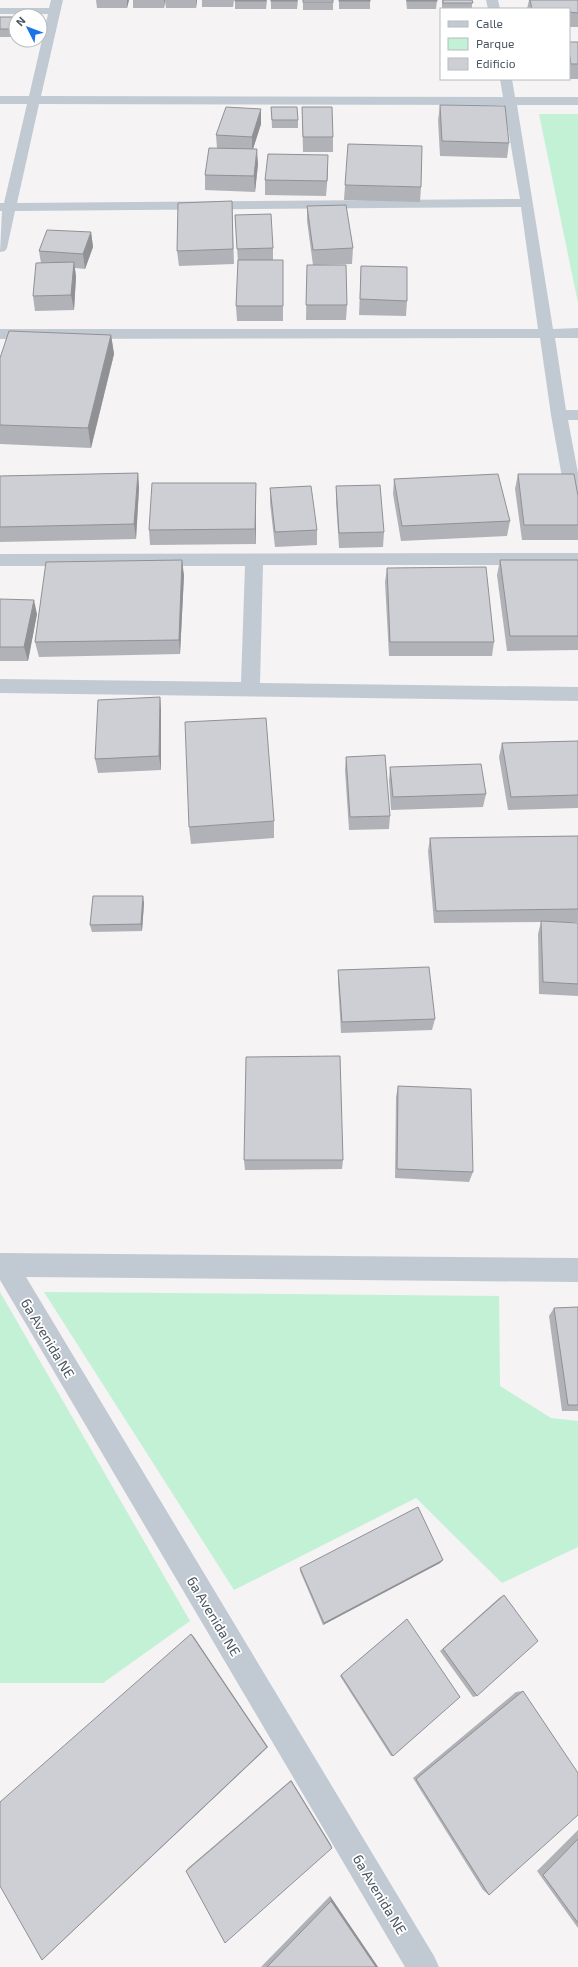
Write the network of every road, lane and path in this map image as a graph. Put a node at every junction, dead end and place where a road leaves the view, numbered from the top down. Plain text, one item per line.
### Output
1 (56, 5) edge
2 (0, 11) edge
3 (506, 80) edge
4 (0, 100) edge
5 (34, 100) junction
6 (510, 101) junction
7 (578, 101) edge
8 (527, 203) junction
9 (5, 207) edge
10 (0, 248) edge
11 (545, 332) junction
12 (578, 333) edge
13 (0, 334) edge
14 (558, 415) junction
15 (578, 415) edge
16 (578, 517) edge
17 (578, 559) edge
18 (0, 560) edge
19 (254, 560) junction
20 (0, 686) edge
21 (250, 690) junction
22 (578, 694) edge
23 (2, 1265) edge
24 (578, 1270) edge
25 (423, 1967) edge

1 - 2 street
1 - 5 street
3 - 6 street
4 - 5 street
5 - 6 street
5 - 9 street
6 - 7 street
6 - 8 street
8 - 9 street
8 - 11 street
9 - 10 street
11 - 12 street
11 - 13 street
11 - 14 street
14 - 15 street
14 - 16 street
17 - 19 street
18 - 19 street
19 - 21 street
20 - 21 street
21 - 22 street
23 - 24 street
23 - 25 street, 6a Avenida NE

